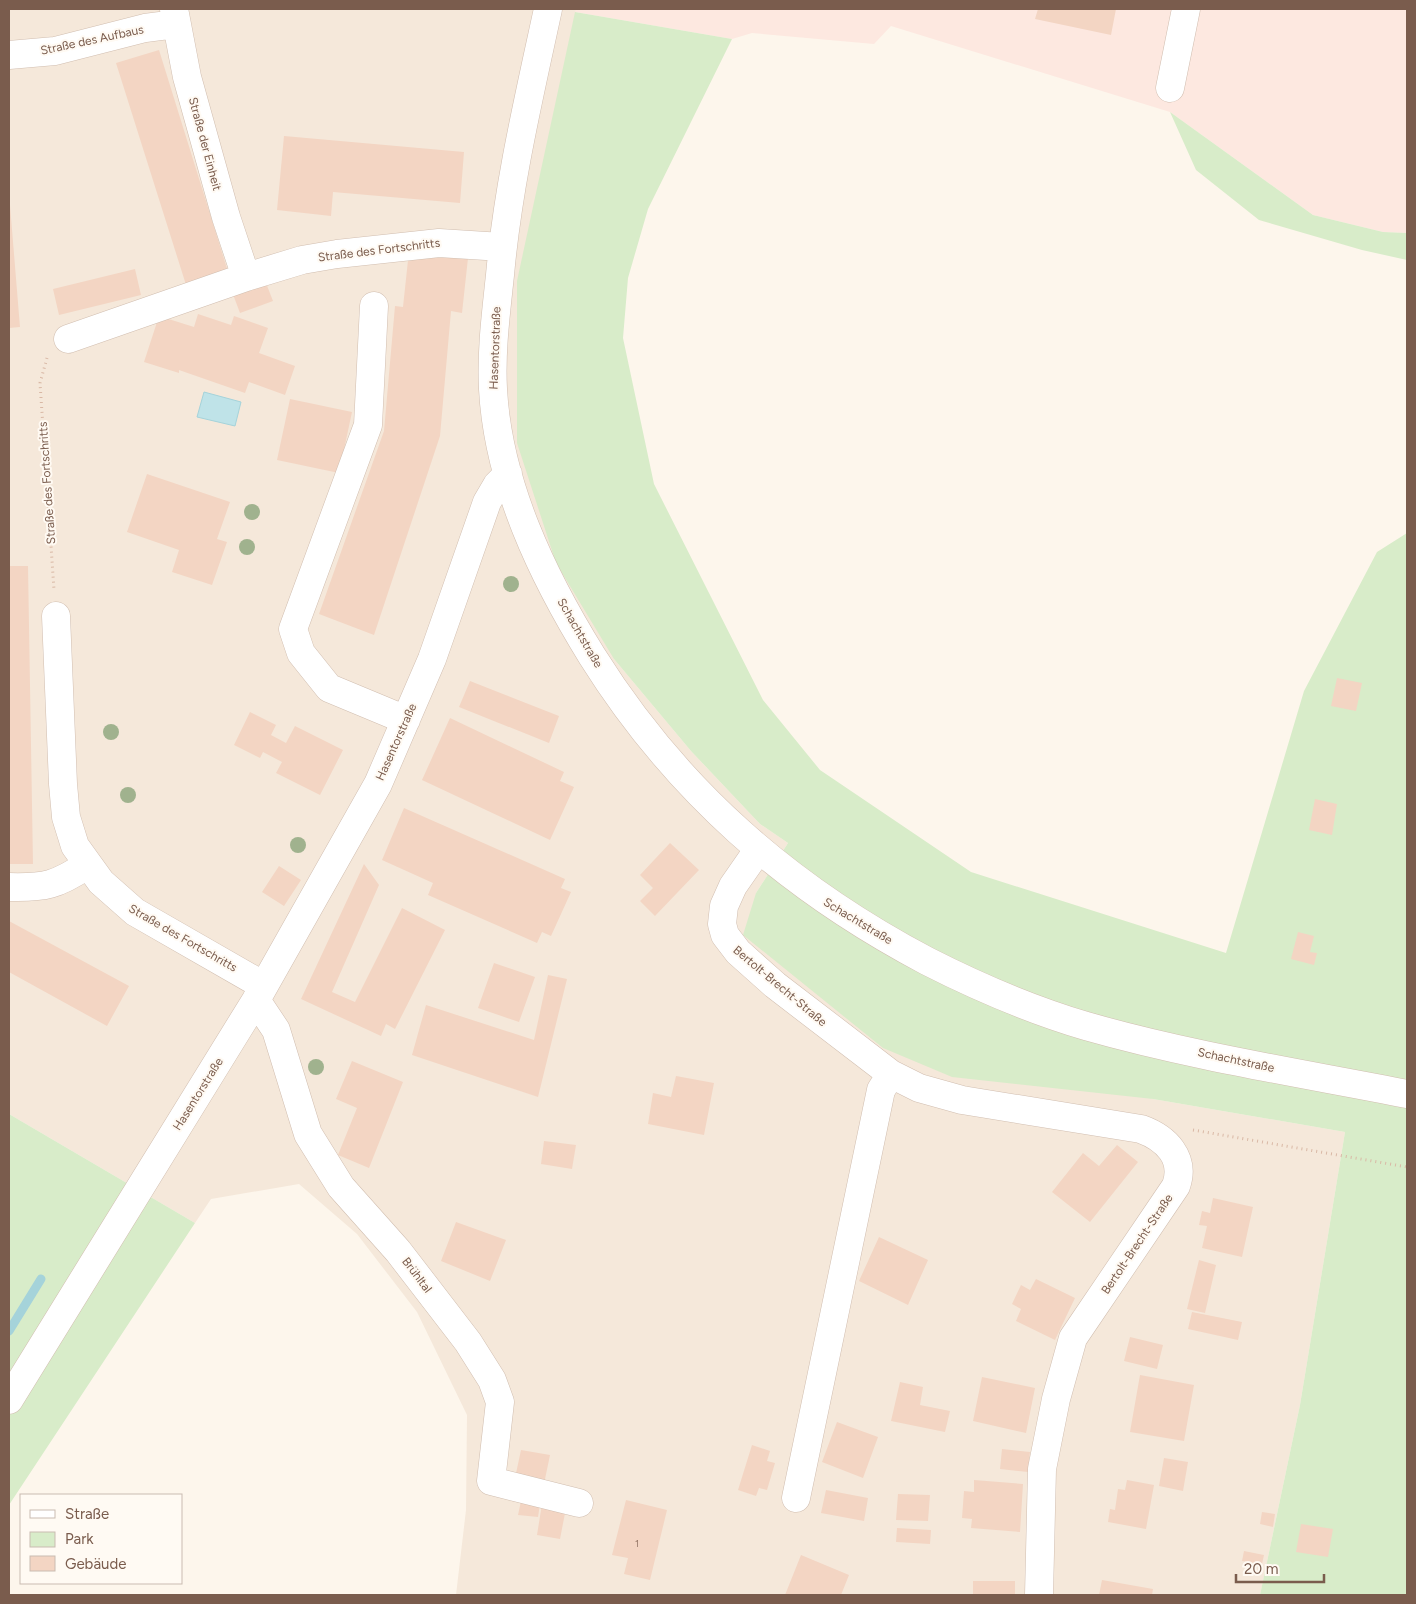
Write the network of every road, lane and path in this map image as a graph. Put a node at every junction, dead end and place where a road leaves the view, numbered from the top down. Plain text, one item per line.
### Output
1 (548, 9) edge
2 (1186, 9) edge
3 (175, 16) edge
4 (9, 55) edge
5 (1170, 88) dead end
6 (502, 247) junction
7 (246, 277) junction
8 (374, 306) dead end
9 (68, 339) joint
10 (508, 474) junction
11 (56, 616) joint
12 (406, 720) junction
13 (758, 850) junction
14 (87, 865) junction
15 (9, 887) edge
16 (260, 993) junction
17 (891, 1074) junction
18 (1407, 1094) edge
19 (1185, 1129) dead end
20 (1407, 1167) edge
21 (9, 1400) edge
22 (796, 1498) dead end
23 (579, 1503) dead end
24 (1039, 1595) edge

1 - 6 street, Hasentorstraße
2 - 5 street
3 - 4 street, Straße des Aufbaus
3 - 7 street, Straße der Einheit
6 - 7 street, Straße des Fortschritts
6 - 10 street, Hasentorstraße
7 - 9 street, Straße des Fortschritts
8 - 12 street
9 - 11 path, Straße des Fortschritts
10 - 12 street, Hasentorstraße
10 - 13 street, Schachtstraße
11 - 14 street, Straße des Fortschritts
12 - 16 street, Hasentorstraße
13 - 17 street, Bertolt-Brecht-Straße
13 - 18 street, Schachtstraße
14 - 15 street
14 - 16 street, Straße des Fortschritts
16 - 21 street, Hasentorstraße
16 - 23 street, Brühltal
17 - 22 street
17 - 24 street, Bertolt-Brecht-Straße
19 - 20 path

